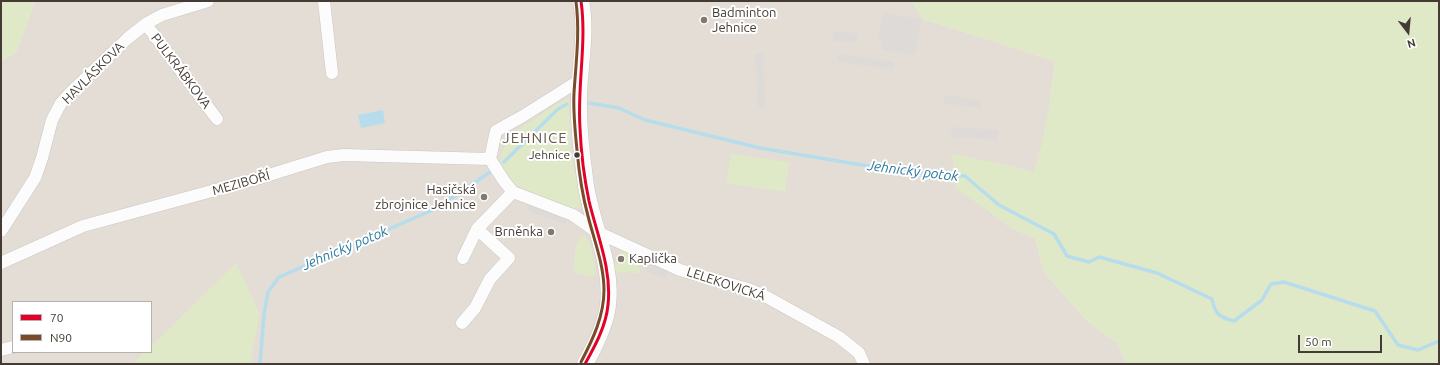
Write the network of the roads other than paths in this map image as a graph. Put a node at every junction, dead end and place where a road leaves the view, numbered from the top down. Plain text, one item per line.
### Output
1 (208, 1) edge
2 (324, 1) edge
3 (581, 1) edge
4 (147, 23) junction
5 (332, 73) dead end
6 (580, 80) junction
7 (217, 119) dead end
8 (490, 159) junction
9 (513, 192) junction
10 (477, 229) junction
11 (1, 231) edge
12 (597, 232) junction
13 (463, 258) dead end
14 (1, 264) edge
15 (462, 323) dead end
16 (12, 347) edge
17 (1, 350) edge
18 (585, 364) edge
19 (864, 364) edge

1 - 4 street, HAVLÁSKOVA
2 - 5 street
3 - 6 street
4 - 7 street, PULKRÁBKOVA
4 - 11 street, HAVLÁSKOVA
6 - 8 street
6 - 12 street
8 - 9 street
8 - 14 street, MEZIBOŘÍ
9 - 10 street
9 - 12 street, LELEKOVICKÁ
10 - 13 street
10 - 15 street
12 - 18 street
12 - 19 street, LELEKOVICKÁ
16 - 17 street

